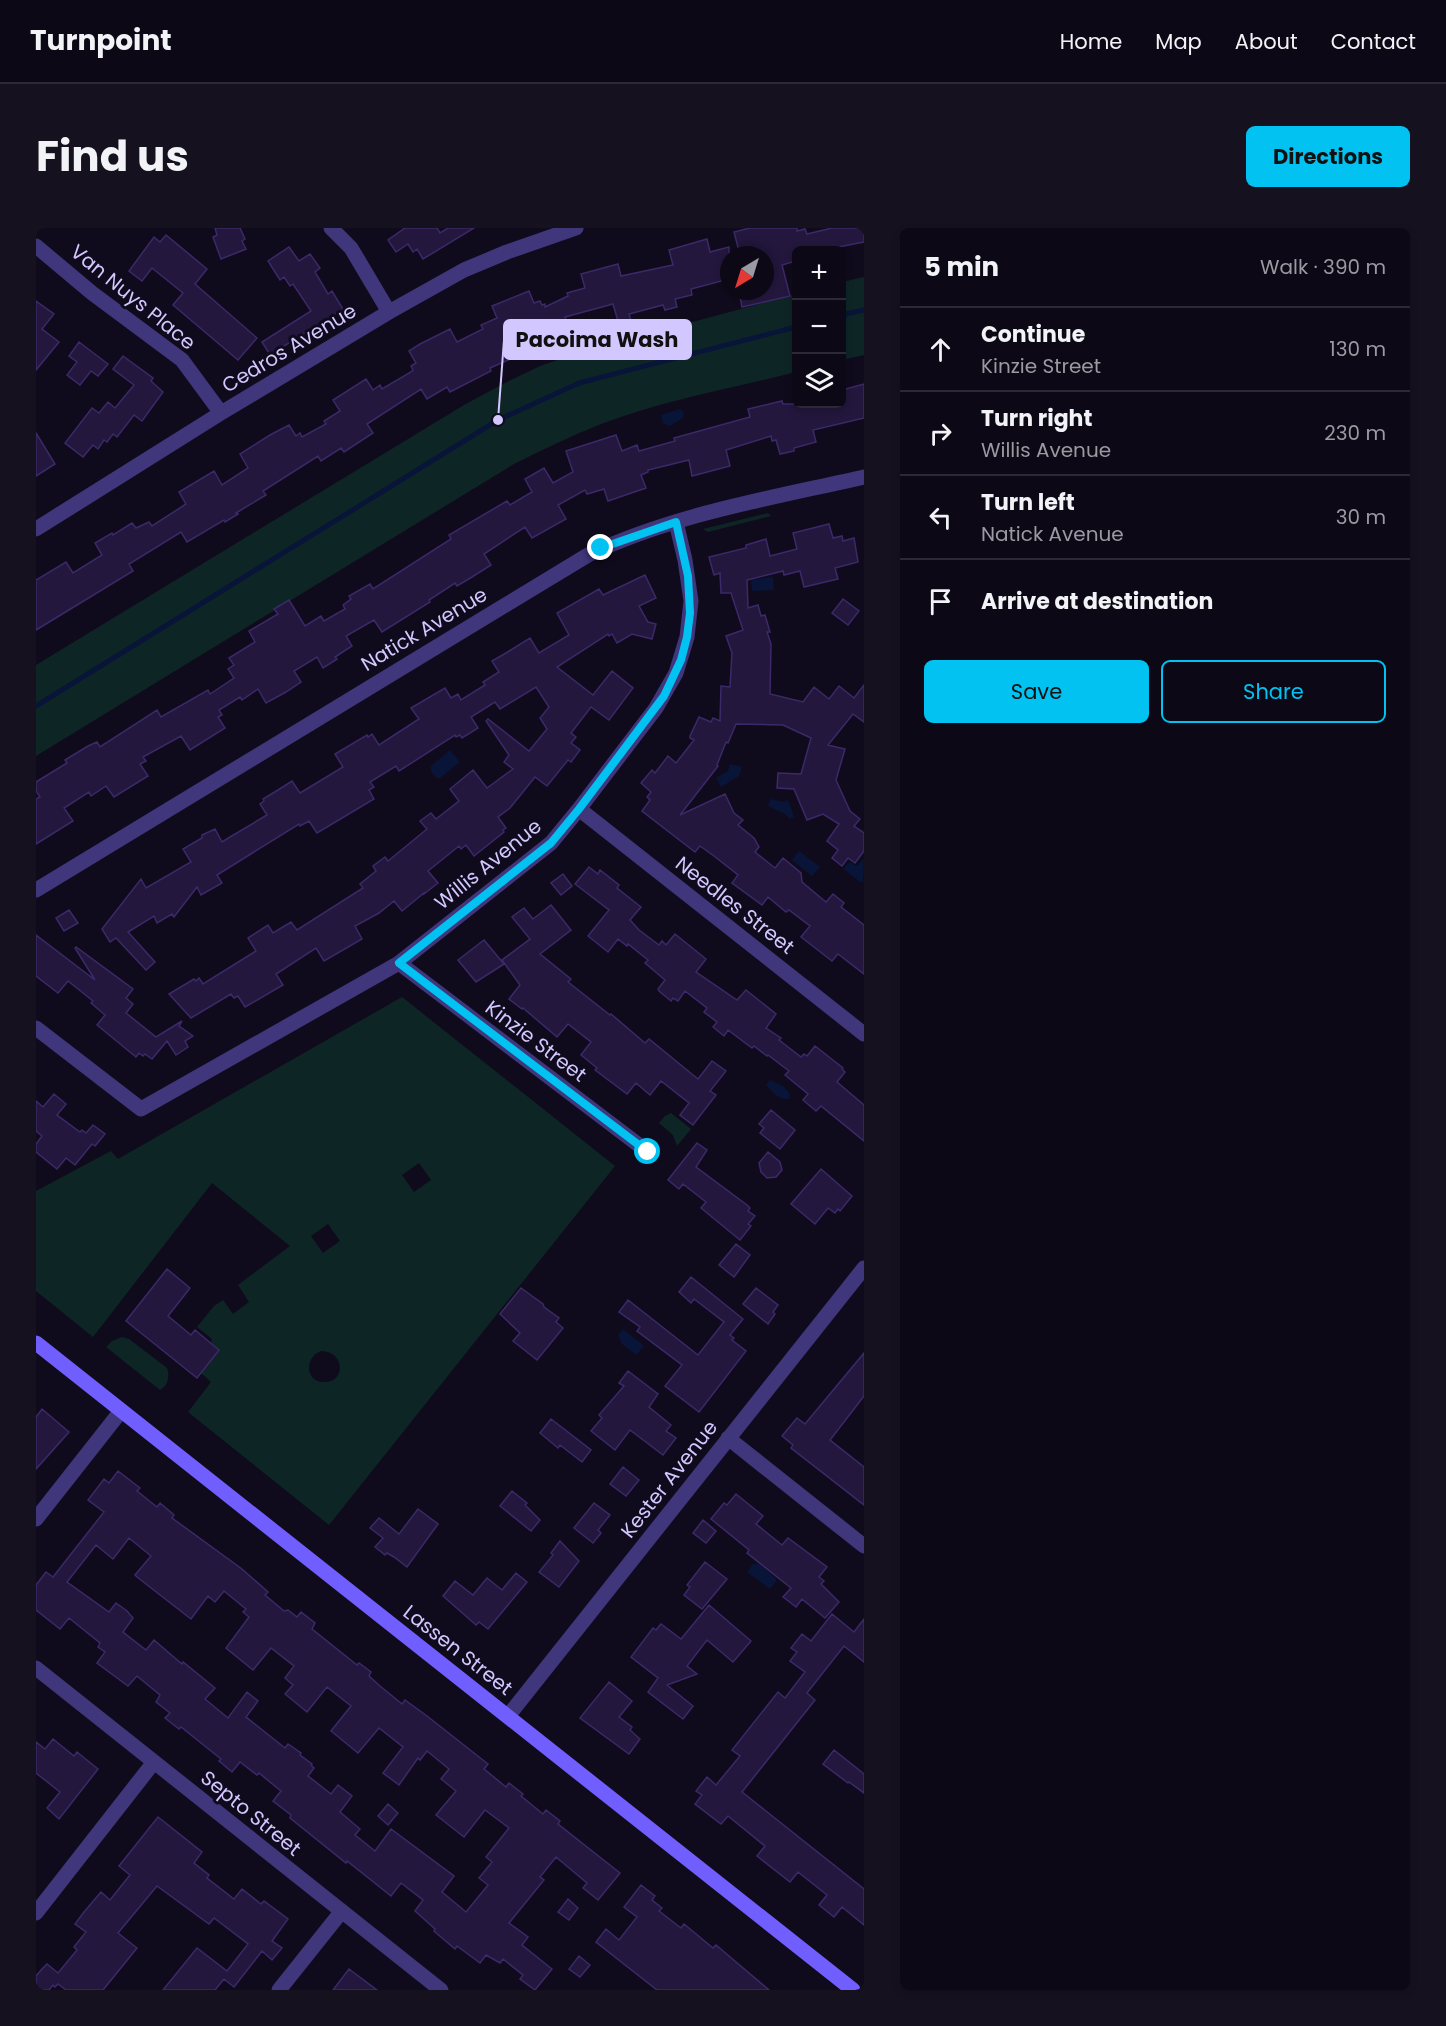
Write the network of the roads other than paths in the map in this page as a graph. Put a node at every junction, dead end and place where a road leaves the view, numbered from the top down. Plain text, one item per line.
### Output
1 (331, 228) edge
2 (576, 228) edge
3 (36, 246) edge
4 (389, 312) junction
5 (221, 413) junction
6 (864, 477) edge
7 (676, 522) junction
8 (36, 529) edge
9 (579, 809) junction
10 (36, 890) edge
11 (399, 963) junction
12 (36, 1028) edge
13 (864, 1034) edge
14 (648, 1152) dead end
15 (864, 1268) edge
16 (36, 1343) edge
17 (121, 1411) junction
18 (728, 1438) junction
19 (36, 1519) edge
20 (864, 1546) edge
21 (36, 1668) edge
22 (508, 1716) junction
23 (154, 1762) junction
24 (342, 1911) junction
25 (36, 1913) edge
26 (279, 1990) edge
27 (441, 1990) edge
28 (853, 1990) edge

1 - 4 street
2 - 4 street, Cedros Avenue
3 - 5 street, Van Nuys Place
4 - 5 street, Cedros Avenue
5 - 8 street, Cedros Avenue
6 - 7 street, Natick Avenue
7 - 9 street, Willis Avenue
7 - 10 street, Natick Avenue
9 - 11 street, Willis Avenue
9 - 13 street, Needles Street
11 - 12 street, Willis Avenue
11 - 14 street, Kinzie Street
15 - 18 street, Kester Avenue
16 - 17 main road, Lassen Street
17 - 19 street
17 - 22 main road, Lassen Street
18 - 20 street
18 - 22 street, Kester Avenue
21 - 23 street, Septo Street
22 - 28 main road, Lassen Street
23 - 24 street, Septo Street
23 - 25 street
24 - 26 street
24 - 27 street, Septo Street

